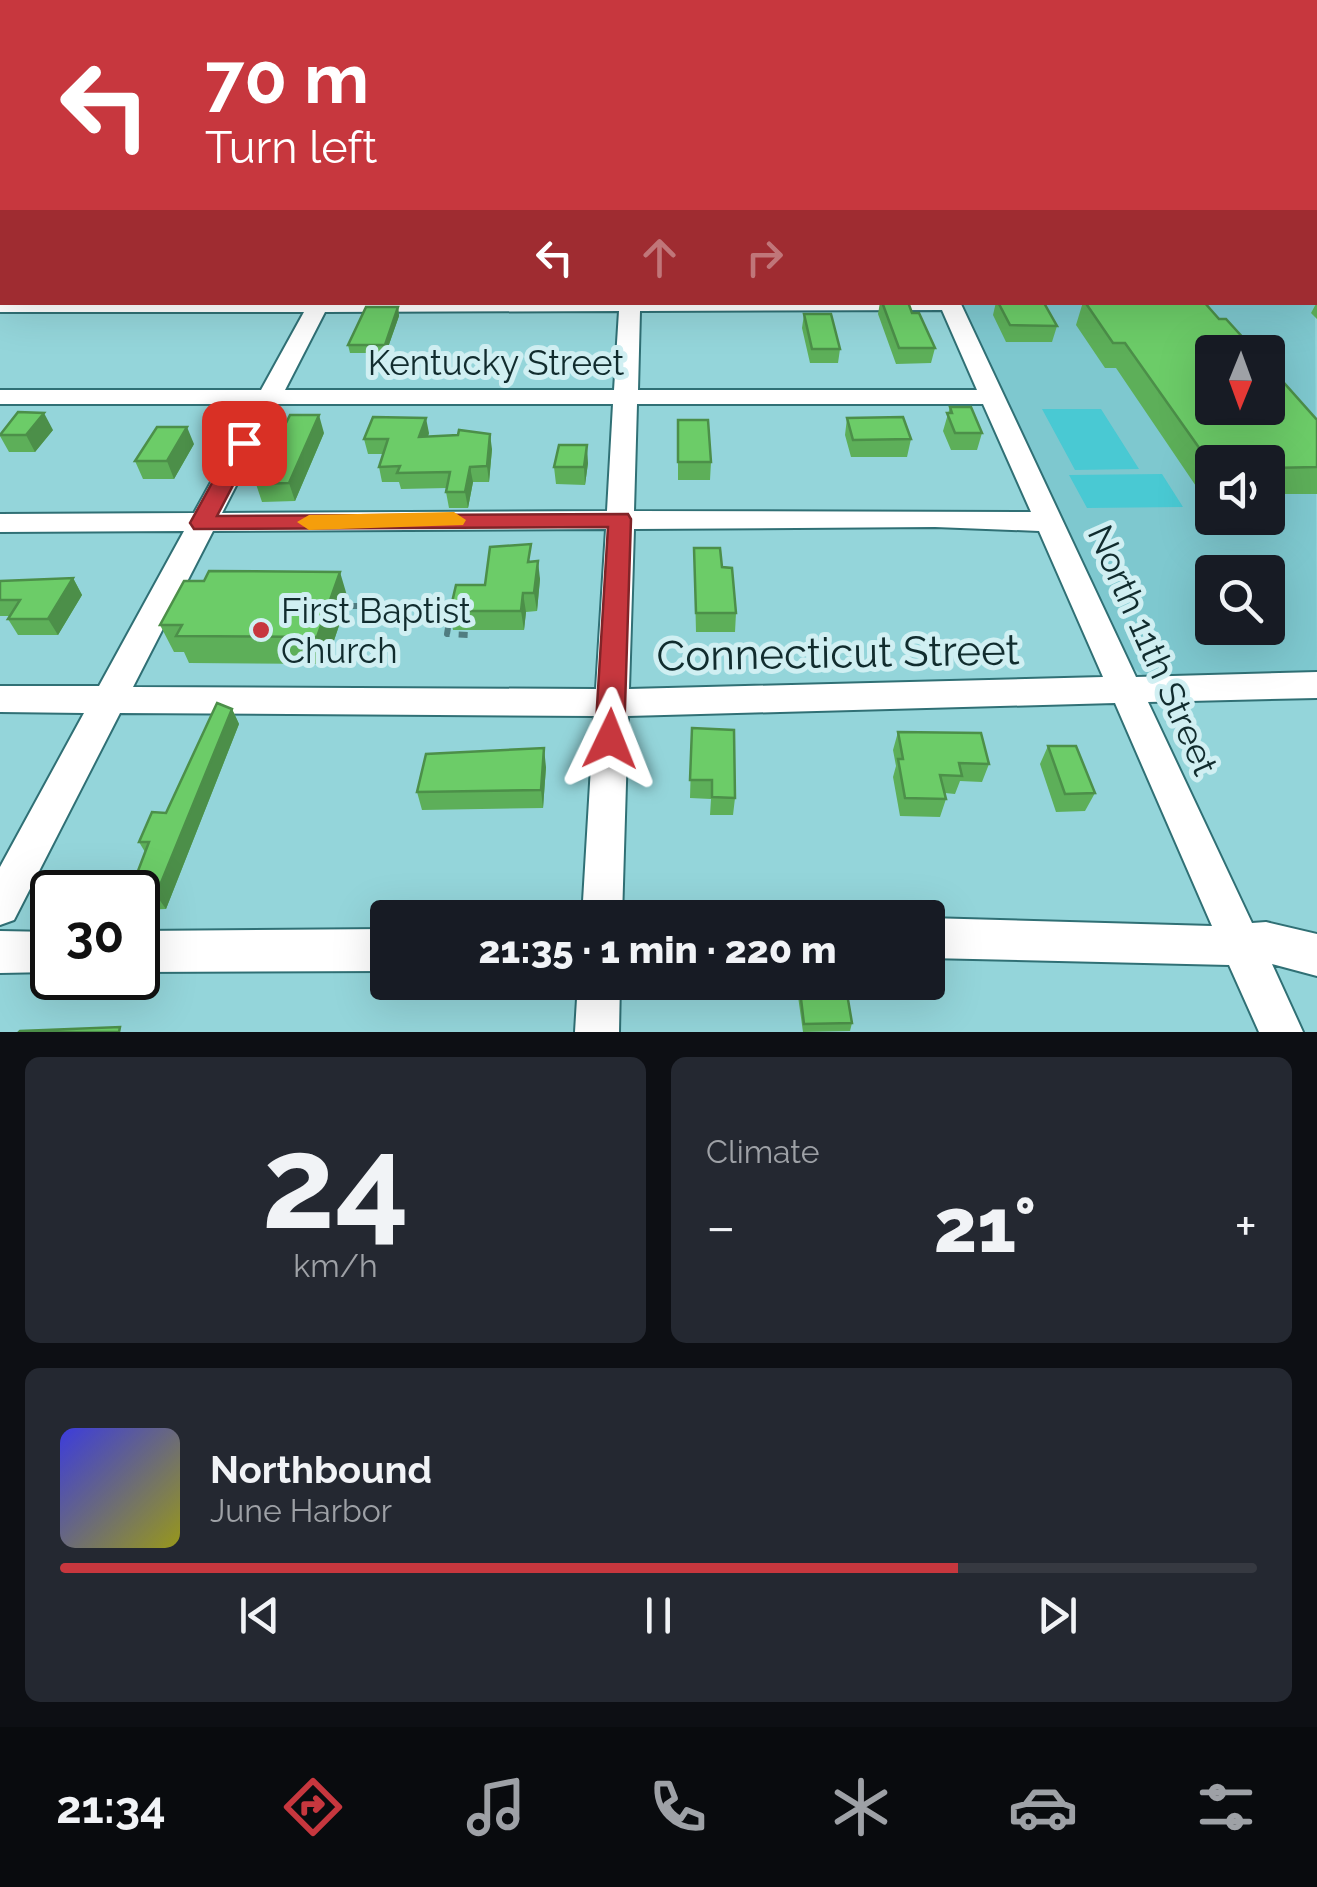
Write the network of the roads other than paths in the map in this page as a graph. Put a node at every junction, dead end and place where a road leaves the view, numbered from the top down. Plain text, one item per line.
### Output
1 (160, 305) edge
2 (318, 305) edge
3 (630, 305) edge
4 (950, 305) edge
5 (0, 306) edge
6 (0, 397) edge
7 (269, 397) junction
8 (992, 397) junction
9 (625, 398) junction
10 (620, 519) junction
11 (1052, 522) junction
12 (0, 523) edge
13 (202, 523) junction
14 (1317, 685) edge
15 (1130, 692) junction
16 (0, 698) edge
17 (112, 700) junction
18 (611, 703) junction
19 (603, 900) edge
20 (0, 906) edge
21 (945, 938) edge
22 (1241, 944) junction
23 (370, 950) edge
24 (0, 952) edge
25 (30, 952) edge
26 (160, 952) edge
27 (1317, 955) edge
28 (598, 1000) edge
29 (597, 1032) edge
30 (1281, 1032) edge

1 - 5 street
2 - 7 street
3 - 9 street
4 - 8 street, North 11th Street
6 - 7 street, Kentucky Street
7 - 9 street, Kentucky Street
7 - 13 street
8 - 9 street, Kentucky Street
8 - 11 street, North 11th Street
9 - 10 street
10 - 11 street
10 - 13 street
10 - 18 street
11 - 15 street, North 11th Street
12 - 13 street
13 - 17 street
14 - 15 street, Connecticut Street
15 - 18 street, Connecticut Street
15 - 22 street, North 11th Street
16 - 17 street, Connecticut Street
17 - 18 street, Connecticut Street
17 - 20 street
18 - 19 street
21 - 22 street
22 - 27 street
22 - 30 street, North 11th Street
23 - 26 street
24 - 25 street
28 - 29 street

